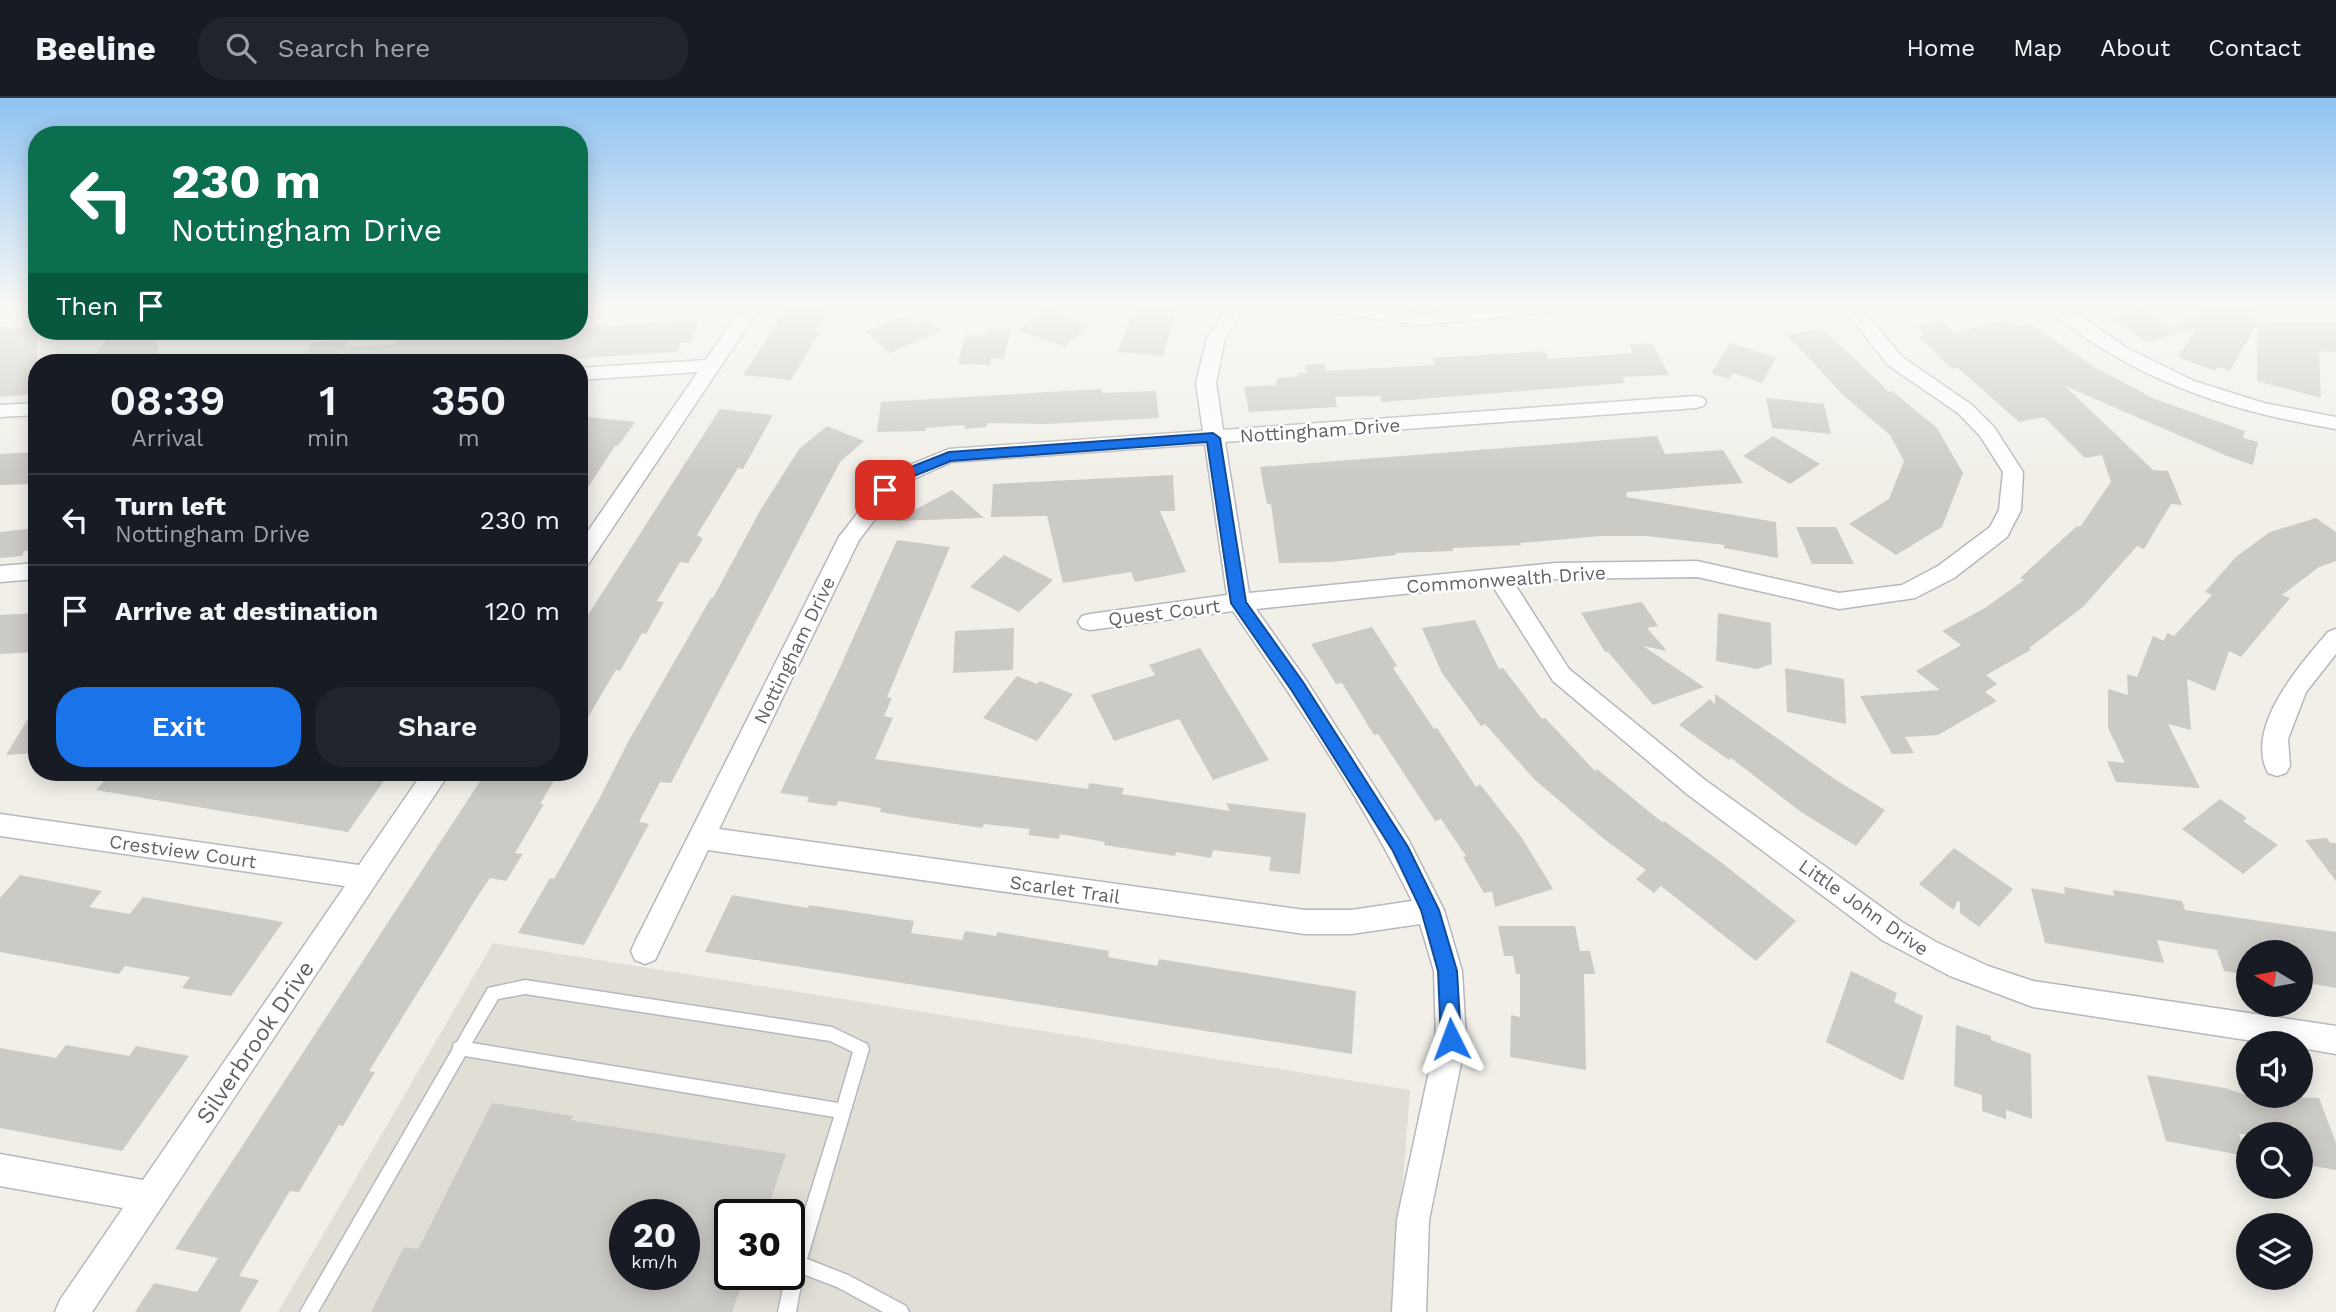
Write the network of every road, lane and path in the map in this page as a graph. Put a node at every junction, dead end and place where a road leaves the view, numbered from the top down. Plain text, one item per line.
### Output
1 (1211, 363) edge
2 (1897, 363) edge
3 (2141, 363) edge
4 (712, 365) joint
5 (588, 373) edge
6 (1696, 402) dead end
7 (28, 409) edge
8 (0, 411) edge
9 (2336, 423) edge
10 (1213, 438) junction
11 (589, 534) edge
12 (28, 572) edge
13 (0, 574) edge
14 (1498, 577) junction
15 (1239, 603) junction
16 (1090, 622) dead end
17 (2336, 638) edge
18 (2277, 766) dead end
19 (431, 781) edge
20 (0, 825) edge
21 (701, 838) junction
22 (366, 877) junction
23 (1430, 910) junction
24 (645, 951) dead end
25 (2336, 1040) edge
26 (459, 1048) junction
27 (842, 1111) junction
28 (0, 1170) edge
29 (150, 1197) junction
30 (805, 1236) edge
31 (805, 1266) edge
32 (791, 1290) edge
33 (72, 1312) edge
34 (309, 1312) edge
35 (787, 1312) edge
36 (900, 1312) edge
37 (1409, 1312) edge

1 - 10 street
2 - 14 street, Commonwealth Drive
3 - 9 street
4 - 5 street
4 - 11 street
6 - 10 street, Nottingham Drive
7 - 8 street
10 - 15 street
10 - 21 street, Nottingham Drive
12 - 13 street
14 - 15 street, Commonwealth Drive
14 - 25 street, Little John Drive
15 - 16 street, Quest Court
15 - 23 street
17 - 18 street
19 - 22 street, Silverbrook Drive
20 - 22 street, Crestview Court
21 - 23 street, Scarlet Trail
21 - 24 street, Nottingham Drive
22 - 29 street, Silverbrook Drive
23 - 37 street
26 - 27 lane
26 - 27 lane
26 - 34 lane
27 - 30 lane
28 - 29 street
29 - 33 street, Silverbrook Drive
31 - 36 lane
32 - 35 lane

